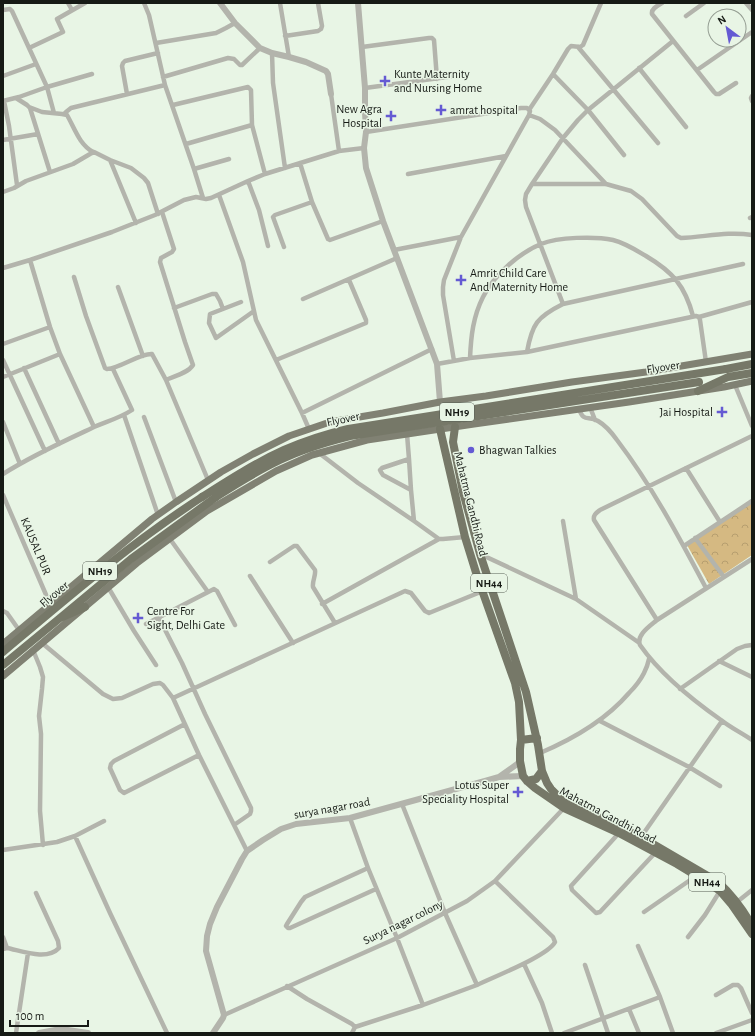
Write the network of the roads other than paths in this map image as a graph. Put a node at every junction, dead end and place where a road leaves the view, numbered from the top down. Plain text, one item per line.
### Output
1 (68, 3) edge
2 (85, 3) edge
3 (144, 3) edge
4 (220, 3) edge
5 (280, 3) edge
6 (318, 3) edge
7 (358, 3) edge
8 (601, 3) edge
9 (662, 3) edge
10 (704, 3) edge
11 (746, 3) edge
12 (3, 10) edge
13 (72, 10) junction
14 (752, 10) edge
15 (686, 16) dead end
16 (235, 23) junction
17 (752, 32) edge
18 (285, 36) junction
19 (673, 41) junction
20 (156, 43) junction
21 (362, 47) junction
22 (578, 47) junction
23 (29, 48) junction
24 (260, 48) junction
25 (158, 53) junction
26 (272, 54) junction
27 (289, 57) junction
28 (36, 64) junction
29 (639, 68) junction
30 (697, 70) junction
31 (92, 74) dead end
32 (553, 74) junction
33 (462, 75) dead end
34 (3, 76) edge
35 (163, 76) junction
36 (437, 79) junction
37 (736, 83) dead end
38 (165, 85) junction
39 (46, 87) junction
40 (366, 88) junction
41 (613, 90) junction
42 (127, 94) junction
43 (331, 94) joint
44 (752, 96) edge
45 (16, 98) junction
46 (4, 101) edge
47 (752, 101) edge
48 (173, 106) junction
49 (29, 107) junction
50 (588, 110) junction
51 (529, 112) junction
52 (54, 113) junction
53 (64, 114) junction
54 (252, 125) junction
55 (686, 127) dead end
56 (366, 132) junction
57 (38, 134) junction
58 (563, 138) junction
59 (11, 139) junction
60 (3, 140) edge
61 (658, 143) dead end
62 (186, 144) junction
63 (364, 148) junction
64 (339, 151) junction
65 (93, 152) junction
66 (624, 155) dead end
67 (506, 156) junction
68 (230, 158) dead end
69 (110, 160) junction
70 (300, 163) junction
71 (284, 168) junction
72 (194, 169) junction
73 (50, 172) junction
74 (265, 174) junction
75 (408, 174) dead end
76 (248, 181) junction
77 (532, 184) junction
78 (606, 184) junction
79 (17, 186) junction
80 (3, 192) edge
81 (219, 195) junction
82 (203, 198) junction
83 (312, 202) junction
84 (160, 213) junction
85 (383, 221) junction
86 (136, 223) junction
87 (752, 235) edge
88 (461, 237) junction
89 (541, 244) junction
90 (268, 246) dead end
91 (284, 247) dead end
92 (394, 250) junction
93 (397, 258) junction
94 (30, 260) junction
95 (743, 264) dead end
96 (3, 268) edge
97 (74, 277) dead end
98 (675, 278) junction
99 (349, 280) junction
100 (118, 287) dead end
101 (303, 299) dead end
102 (241, 302) dead end
103 (752, 302) edge
104 (563, 304) junction
105 (174, 308) junction
106 (223, 309) junction
107 (254, 311) junction
108 (693, 316) junction
109 (699, 317) junction
110 (50, 327) junction
111 (3, 344) edge
112 (432, 349) junction
113 (528, 352) junction
114 (60, 354) junction
115 (752, 354) edge
116 (143, 356) junction
117 (470, 358) junction
118 (3, 360) edge
119 (276, 360) junction
120 (454, 361) junction
121 (706, 362) junction
122 (437, 364) junction
123 (752, 364) edge
124 (24, 368) junction
125 (112, 369) junction
126 (727, 373) junction
127 (752, 373) edge
128 (9, 374) junction
129 (3, 377) edge
130 (166, 380) junction
131 (752, 381) edge
132 (735, 385) junction
133 (698, 387) junction
134 (470, 398) junction
135 (440, 402) junction
136 (415, 407) junction
137 (590, 407) junction
138 (578, 409) junction
139 (302, 413) junction
140 (124, 415) junction
141 (144, 416) dead end
142 (595, 420) junction
143 (3, 422) edge
144 (474, 424) junction
145 (752, 426) edge
146 (94, 427) junction
147 (455, 427) junction
148 (309, 429) junction
149 (440, 429) junction
150 (418, 433) junction
151 (407, 434) junction
152 (752, 436) edge
153 (59, 444) junction
154 (45, 451) junction
155 (319, 453) junction
156 (409, 459) junction
157 (20, 464) junction
158 (686, 468) junction
159 (3, 474) edge
160 (208, 480) junction
161 (649, 485) junction
162 (411, 490) junction
163 (3, 495) edge
164 (176, 502) junction
165 (752, 502) edge
166 (158, 515) junction
167 (414, 521) junction
168 (563, 521) dead end
169 (720, 522) junction
170 (465, 537) junction
171 (695, 538) junction
172 (170, 539) junction
173 (439, 539) junction
174 (684, 546) junction
175 (480, 554) junction
176 (752, 559) edge
177 (270, 562) dead end
178 (250, 576) dead end
179 (724, 577) junction
180 (108, 587) junction
181 (706, 588) junction
182 (483, 591) junction
183 (208, 592) junction
184 (576, 599) junction
185 (50, 604) junction
186 (322, 604) junction
187 (85, 607) junction
188 (3, 611) edge
189 (60, 618) junction
190 (159, 618) junction
191 (657, 620) junction
192 (335, 623) junction
193 (146, 624) dead end
194 (235, 625) dead end
195 (19, 630) junction
196 (638, 642) junction
197 (42, 643) junction
198 (293, 643) junction
199 (3, 644) edge
200 (752, 645) edge
201 (33, 650) junction
202 (3, 652) edge
203 (649, 659) junction
204 (719, 661) junction
205 (3, 665) edge
206 (156, 665) dead end
207 (3, 676) edge
208 (752, 677) edge
209 (194, 688) junction
210 (680, 689) junction
211 (173, 698) junction
212 (600, 721) junction
213 (722, 721) junction
214 (185, 724) junction
215 (537, 738) junction
216 (521, 740) junction
217 (752, 740) edge
218 (540, 753) junction
219 (199, 755) junction
220 (520, 762) junction
221 (689, 768) junction
222 (542, 771) junction
223 (499, 777) junction
224 (525, 778) junction
225 (720, 786) dead end
226 (402, 804) junction
227 (564, 808) junction
228 (350, 818) junction
229 (104, 821) dead end
230 (234, 825) junction
231 (619, 833) junction
232 (75, 836) junction
233 (641, 836) junction
234 (43, 845) junction
235 (3, 850) edge
236 (247, 851) junction
237 (655, 853) junction
238 (368, 868) junction
239 (696, 876) junction
240 (495, 881) junction
241 (376, 889) junction
242 (752, 890) edge
243 (720, 892) junction
244 (36, 893) dead end
245 (737, 902) junction
246 (644, 912) dead end
247 (445, 913) junction
248 (752, 924) edge
249 (752, 934) edge
250 (3, 937) edge
251 (688, 937) dead end
252 (397, 938) junction
253 (638, 946) dead end
254 (5, 948) edge
255 (28, 953) junction
256 (524, 964) junction
257 (585, 965) dead end
258 (477, 985) junction
259 (287, 986) junction
260 (716, 995) dead end
261 (660, 997) junction
262 (423, 1005) junction
263 (629, 1009) junction
264 (752, 1013) edge
265 (224, 1015) junction
266 (604, 1019) junction
267 (752, 1020) edge
268 (355, 1027) junction
269 (16, 1033) edge
270 (39, 1033) edge
271 (88, 1033) edge
272 (167, 1033) edge
273 (213, 1033) edge
274 (352, 1033) edge
275 (552, 1033) edge
276 (564, 1033) edge
277 (608, 1033) edge
278 (639, 1033) edge
279 (673, 1033) edge
280 (716, 1033) edge

1 - 13 street
2 - 13 street
3 - 20 street
4 - 16 street
5 - 18 street
6 - 18 street
7 - 21 street
8 - 22 street
9 - 19 street
10 - 15 street
11 - 14 street
12 - 23 street
13 - 23 street
16 - 20 street
16 - 24 street
17 - 30 street
18 - 27 street
19 - 29 street
19 - 30 street
20 - 25 street
21 - 36 street
21 - 40 street
22 - 32 street
22 - 41 street
23 - 28 street
24 - 26 street
24 - 35 street
25 - 35 street
25 - 42 street
26 - 27 street
26 - 71 street
27 - 43 street
28 - 34 street
28 - 39 street
29 - 41 street
29 - 55 street
30 - 37 street
31 - 39 street
32 - 50 street
32 - 51 street
33 - 36 street
35 - 38 street
36 - 40 street
38 - 42 street
38 - 48 street
39 - 45 street
39 - 52 street
40 - 56 street
41 - 50 street
41 - 61 street
42 - 53 street
43 - 64 street
44 - 47 street
45 - 46 street
45 - 49 street
46 - 59 street
48 - 54 street
48 - 62 street
49 - 52 street
49 - 57 street
50 - 58 street
50 - 66 street
51 - 56 street
51 - 58 street
51 - 67 street
52 - 53 street
53 - 65 street
54 - 62 street
54 - 74 street
56 - 63 street
57 - 59 street
57 - 73 street
58 - 77 street
58 - 78 street
59 - 60 street
59 - 79 street
62 - 72 street
63 - 64 street
63 - 85 street
64 - 70 street
65 - 69 street
65 - 73 street
67 - 75 street
67 - 88 street
68 - 72 street
69 - 84 street
69 - 86 street
70 - 71 street
70 - 83 street
71 - 74 street
72 - 82 street
73 - 79 street
74 - 76 street
76 - 81 street
76 - 90 street
77 - 78 street
77 - 89 street
78 - 87 street
79 - 80 street
81 - 82 street
81 - 107 street
82 - 84 street
83 - 85 street
83 - 91 street
84 - 86 street
84 - 105 street
85 - 92 street
86 - 94 street
88 - 92 street
88 - 120 street
89 - 98 street
89 - 104 street
89 - 117 street
92 - 93 street
93 - 99 street
93 - 112 street
94 - 96 street
94 - 110 street
95 - 98 street
97 - 125 street
98 - 104 street
98 - 108 street
99 - 101 street
99 - 119 street
100 - 116 street
102 - 106 street
103 - 109 street
104 - 113 street
105 - 106 street
105 - 130 street
106 - 107 street
107 - 119 street
108 - 109 street
108 - 113 street
109 - 121 street
110 - 111 street
110 - 114 street
112 - 122 street
112 - 139 street
113 - 117 street
114 - 124 street
114 - 146 street
115 - 121 main road
116 - 125 street
116 - 130 street
117 - 120 street
118 - 128 street
119 - 139 street
120 - 122 street
121 - 134 main road
122 - 135 street
123 - 126 highway, Flyover / NH19
124 - 128 street
124 - 153 street
125 - 140 street
126 - 127 highway, NH19
126 - 133 highway, Flyover / NH19
126 - 202 highway, Flyover / NH19, bridge
128 - 129 street
128 - 154 street
130 - 160 street
131 - 132 main road
132 - 133 main road
132 - 145 street
133 - 137 main road
133 - 189 highway, Flyover / NH19, bridge
134 - 135 main road
134 - 144 main road
135 - 136 main road
136 - 148 main road
136 - 150 main road
137 - 138 main road
137 - 142 street
138 - 142 street
138 - 144 main road
139 - 148 street
140 - 146 street
140 - 166 street
141 - 164 street
142 - 161 street
143 - 157 street
144 - 147 main road
146 - 153 street
147 - 149 main road
147 - 175 highway, Mahatma Gandhi Road / NH44
148 - 160 main road
149 - 150 main road
149 - 170 highway, Mahatma Gandhi Road / NH44
150 - 151 main road
151 - 155 main road
151 - 156 street
152 - 158 street
153 - 154 street
154 - 157 street
155 - 167 street
155 - 172 main road
156 - 162 street
156 - 162 street
157 - 159 street
158 - 161 street
158 - 169 street
160 - 164 main road
161 - 174 street
161 - 191 street
162 - 167 street
163 - 185 street, KAUSAL PUR
164 - 166 main road
165 - 169 street
166 - 185 main road
167 - 173 street
168 - 184 street
169 - 171 street
170 - 173 street
170 - 182 highway, Mahatma Gandhi Road / NH44
171 - 174 street
171 - 179 street
172 - 180 main road
172 - 183 street
173 - 186 street
174 - 181 street
175 - 184 street
175 - 215 highway, Mahatma Gandhi Road / NH44
176 - 179 street
177 - 186 street
178 - 198 street
179 - 181 street
180 - 187 main road
180 - 206 street
181 - 191 street
182 - 192 street
182 - 216 highway, Mahatma Gandhi Road / NH44
183 - 190 street
183 - 194 street
184 - 196 street
185 - 195 main road
186 - 192 street
187 - 189 highway
187 - 197 main road
188 - 195 street
189 - 205 highway, NH19
190 - 193 street
190 - 209 street
191 - 196 street
192 - 198 street
195 - 199 main road
196 - 203 street
197 - 201 main road
197 - 211 street
198 - 209 street
200 - 204 street
201 - 207 main road
201 - 234 street
203 - 210 street
203 - 212 street
204 - 208 street
204 - 210 street
209 - 211 street
209 - 230 street
210 - 213 street
211 - 214 street
212 - 218 street
212 - 221 street
213 - 217 street
213 - 221 street
214 - 219 street
214 - 219 street
215 - 216 highway
215 - 218 highway, Mahatma Gandhi Road / NH44
216 - 220 highway, Mahatma Gandhi Road / NH44
218 - 222 highway, Mahatma Gandhi Road / NH44
219 - 230 street
220 - 223 street
220 - 224 highway, Mahatma Gandhi Road / NH44
221 - 225 street
221 - 233 street
222 - 224 highway
222 - 233 highway, Mahatma Gandhi Road / NH44
223 - 224 street, surya nagar road
223 - 226 street, surya nagar road
224 - 227 highway, Mahatma Gandhi Road / NH44
226 - 228 street, surya nagar road
226 - 247 street
227 - 231 highway, Mahatma Gandhi Road / NH44
227 - 240 street, Surya nagar colony
228 - 236 street, surya nagar road
228 - 238 street
229 - 232 street
230 - 236 street
231 - 237 highway, Mahatma Gandhi Road / NH44
231 - 237 street
232 - 234 street
232 - 272 street
233 - 245 highway, Mahatma Gandhi Road / NH44
234 - 235 street
236 - 265 street, surya nagar road
237 - 239 highway, Mahatma Gandhi Road / NH44
238 - 241 street
238 - 241 street
239 - 243 highway, Mahatma Gandhi Road / NH44
239 - 246 street
240 - 247 street, Surya nagar colony
240 - 256 street
241 - 252 street
242 - 245 street
243 - 249 highway, Mahatma Gandhi Road / NH44
243 - 251 street
244 - 255 street
245 - 248 highway, Mahatma Gandhi Road / NH44
247 - 252 street, Surya nagar colony
247 - 258 street
250 - 254 street
252 - 259 street, Surya nagar colony
252 - 262 street
253 - 261 street
254 - 255 street
255 - 269 street
256 - 258 street
256 - 275 street
257 - 266 street
258 - 262 street
259 - 265 street, Surya nagar colony
259 - 268 street
260 - 264 street
261 - 263 street
261 - 279 street
262 - 268 street
263 - 266 street
263 - 278 street
265 - 273 street
266 - 276 street
266 - 277 street
267 - 280 street
268 - 274 street
270 - 271 street

